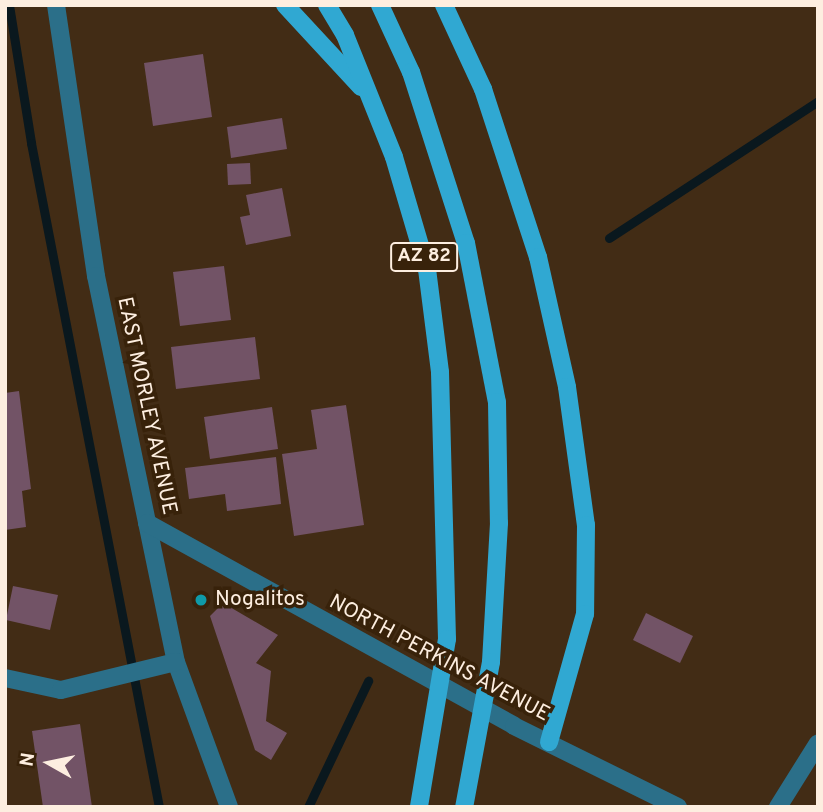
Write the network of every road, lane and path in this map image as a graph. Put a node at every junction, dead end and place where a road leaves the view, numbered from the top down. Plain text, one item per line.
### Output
1 (56, 5) edge
2 (285, 5) edge
3 (327, 5) edge
4 (380, 5) edge
5 (444, 5) edge
6 (372, 99) junction
7 (147, 523) junction
8 (176, 662) junction
9 (5, 678) edge
10 (549, 743) junction
11 (818, 743) edge
12 (229, 807) edge
13 (419, 807) edge
14 (464, 807) edge
15 (678, 807) edge
16 (778, 807) edge

1 - 7 street, EAST MORLEY AVENUE
2 - 6 main road
3 - 6 main road, AZ 82
4 - 14 main road, AZ 82
5 - 10 main road
6 - 13 main road, AZ 82
7 - 8 street, EAST MORLEY AVENUE
7 - 10 street, NORTH PERKINS AVENUE
8 - 9 street
8 - 12 street, EAST MORLEY AVENUE
10 - 15 street, NORTH PERKINS AVENUE
11 - 16 street

